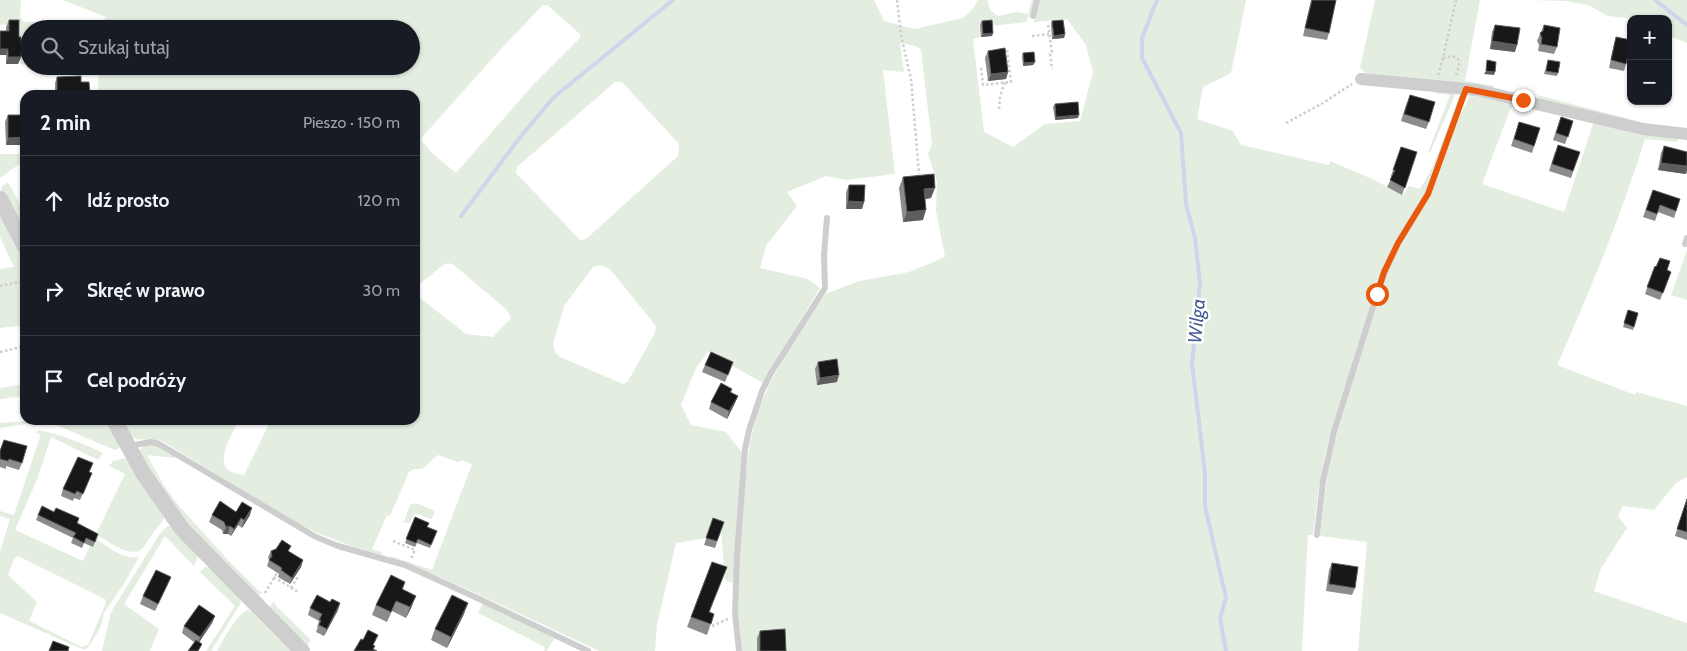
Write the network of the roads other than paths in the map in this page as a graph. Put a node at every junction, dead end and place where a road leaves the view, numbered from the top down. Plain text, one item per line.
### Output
1 (1037, 0) edge
2 (1033, 16) dead end
3 (1358, 80) road end
4 (1460, 88) junction
5 (1687, 134) edge
6 (0, 199) edge
7 (828, 218) dead end
8 (20, 237) edge
9 (117, 425) edge
10 (128, 446) junction
11 (1317, 535) dead end
12 (302, 651) edge
13 (588, 651) edge
14 (739, 651) edge

1 - 2 lane
3 - 4 street
4 - 5 street
4 - 11 lane
6 - 8 street
7 - 14 lane
9 - 10 street
10 - 12 street
10 - 13 lane

